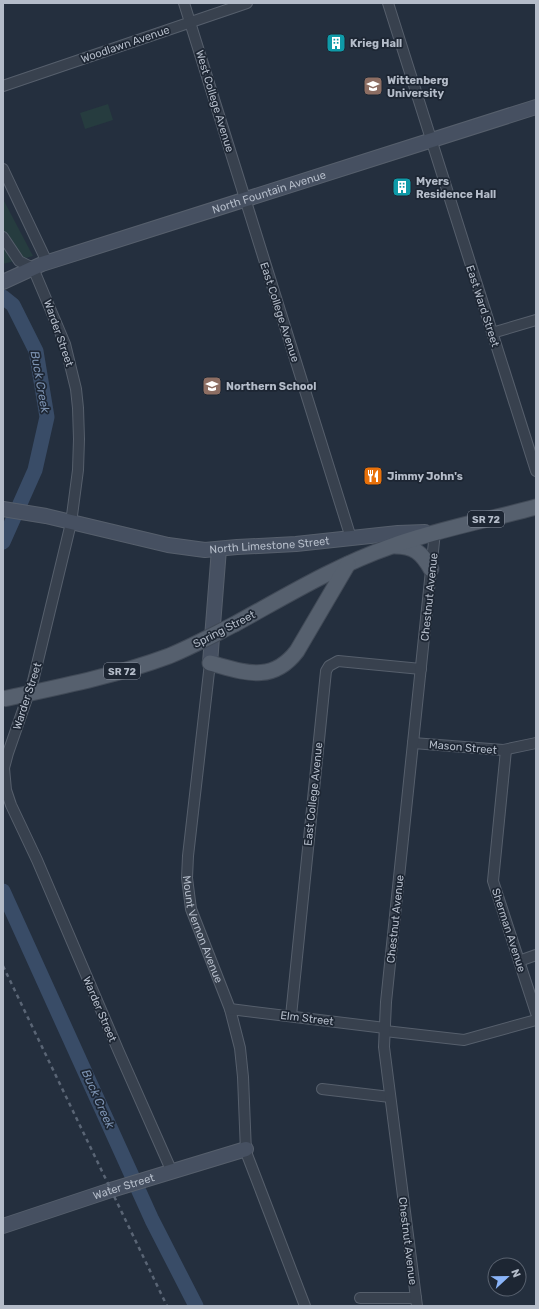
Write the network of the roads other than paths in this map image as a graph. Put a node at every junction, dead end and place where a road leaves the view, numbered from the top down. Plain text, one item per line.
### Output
1 (184, 3) edge
2 (247, 3) edge
3 (388, 3) edge
4 (190, 22) junction
5 (3, 86) edge
6 (536, 108) edge
7 (431, 141) junction
8 (3, 169) edge
9 (245, 200) junction
10 (3, 237) edge
11 (47, 262) junction
12 (33, 268) junction
13 (9, 279) edge
14 (536, 320) edge
15 (492, 333) junction
16 (536, 471) edge
17 (536, 507) edge
18 (3, 509) edge
19 (71, 522) junction
20 (435, 532) junction
21 (351, 538) junction
22 (392, 546) junction
23 (219, 549) junction
24 (348, 564) junction
25 (432, 569) junction
26 (210, 663) junction
27 (421, 669) junction
28 (3, 699) edge
29 (413, 743) junction
30 (536, 743) edge
31 (506, 750) junction
32 (536, 955) edge
33 (519, 961) junction
34 (230, 1009) junction
35 (536, 1013) edge
36 (290, 1016) junction
37 (536, 1020) edge
38 (385, 1029) junction
39 (322, 1090) dead end
40 (390, 1097) junction
41 (246, 1148) junction
42 (167, 1174) junction
43 (3, 1226) edge
44 (360, 1298) dead end
45 (416, 1302) edge
46 (305, 1306) edge

1 - 4 street, West College Avenue
2 - 4 street, Woodlawn Avenue
3 - 7 street, East Ward Street
4 - 5 street, Woodlawn Avenue
4 - 9 street, West College Avenue
6 - 7 street, North Fountain Avenue
7 - 9 street, North Fountain Avenue
7 - 15 street, East Ward Street
8 - 11 street
9 - 11 street, North Fountain Avenue
9 - 21 street, East College Avenue
10 - 12 street
11 - 12 street, North Fountain Avenue
12 - 13 street, North Fountain Avenue
12 - 19 street, Warder Street
14 - 15 street
15 - 16 street, East Ward Street
17 - 20 main road, North Limestone Street / SR 72
18 - 19 street, North Limestone Street
19 - 23 street, North Limestone Street
19 - 42 street, Warder Street
20 - 21 street, North Limestone Street
20 - 22 main road, Spring Street / SR 72
20 - 25 street, Chestnut Avenue
21 - 23 street, North Limestone Street
22 - 24 main road, Spring Street / SR 72
22 - 25 main road
23 - 26 street, Mount Vernon Avenue
24 - 26 main road
24 - 28 main road, Spring Street / SR 72, bridge
25 - 27 street, Chestnut Avenue
26 - 34 street, Mount Vernon Avenue
27 - 29 street, Chestnut Avenue
27 - 36 street, East College Avenue
29 - 31 street, Mason Street
29 - 38 street, Chestnut Avenue
30 - 31 street, Mason Street
31 - 33 street, Sherman Avenue
32 - 33 street
33 - 35 street, Sherman Avenue
34 - 36 street, Elm Street
34 - 41 street, Mount Vernon Avenue
36 - 38 street, Elm Street
37 - 38 street, Elm Street
38 - 40 street, Chestnut Avenue
39 - 40 street
40 - 45 street, Chestnut Avenue
41 - 42 street, Water Street
41 - 46 street, Mount Vernon Avenue
42 - 43 street, Water Street
44 - 45 street

